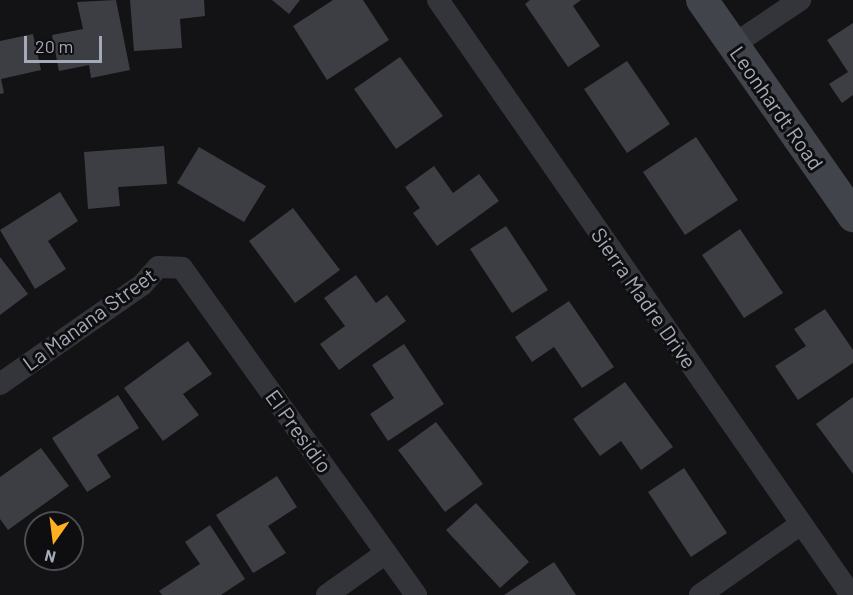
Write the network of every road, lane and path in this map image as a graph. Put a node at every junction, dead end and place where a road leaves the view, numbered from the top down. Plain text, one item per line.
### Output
1 (438, 0) edge
2 (702, 0) edge
3 (800, 0) edge
4 (733, 45) junction
5 (853, 216) edge
6 (182, 268) joint
7 (0, 384) edge
8 (801, 524) junction
9 (387, 553) junction
10 (327, 595) edge
11 (416, 595) edge
12 (700, 595) edge
13 (851, 595) edge

1 - 8 street, Sierra Madre Drive
2 - 4 street, Leonhardt Road
3 - 4 street
4 - 5 street, Leonhardt Road
6 - 7 street, La Manana Street
6 - 9 street, El Presidio
8 - 12 street
8 - 13 street, Sierra Madre Drive
9 - 10 street
9 - 11 street, El Presidio

